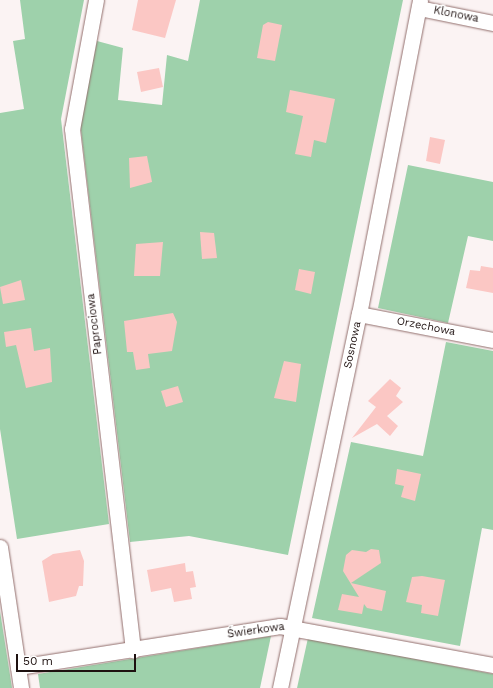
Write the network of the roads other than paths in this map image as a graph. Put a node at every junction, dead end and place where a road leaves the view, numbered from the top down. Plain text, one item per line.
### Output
1 (96, 0) edge
2 (420, 4) edge
3 (493, 22) edge
4 (359, 314) junction
5 (493, 340) edge
6 (0, 547) edge
7 (292, 627) junction
8 (133, 650) junction
9 (493, 665) edge
10 (18, 667) junction
11 (21, 688) edge
12 (280, 688) edge

1 - 8 street, Paprociowa
2 - 3 street, Klonowa
2 - 4 street, Sosnowa
4 - 5 street, Orzechowa
4 - 7 street, Sosnowa
6 - 10 street
7 - 8 street, Świerkowa
7 - 9 street, Świerkowa
7 - 12 street, Sosnowa
8 - 10 street, Świerkowa
10 - 11 street

